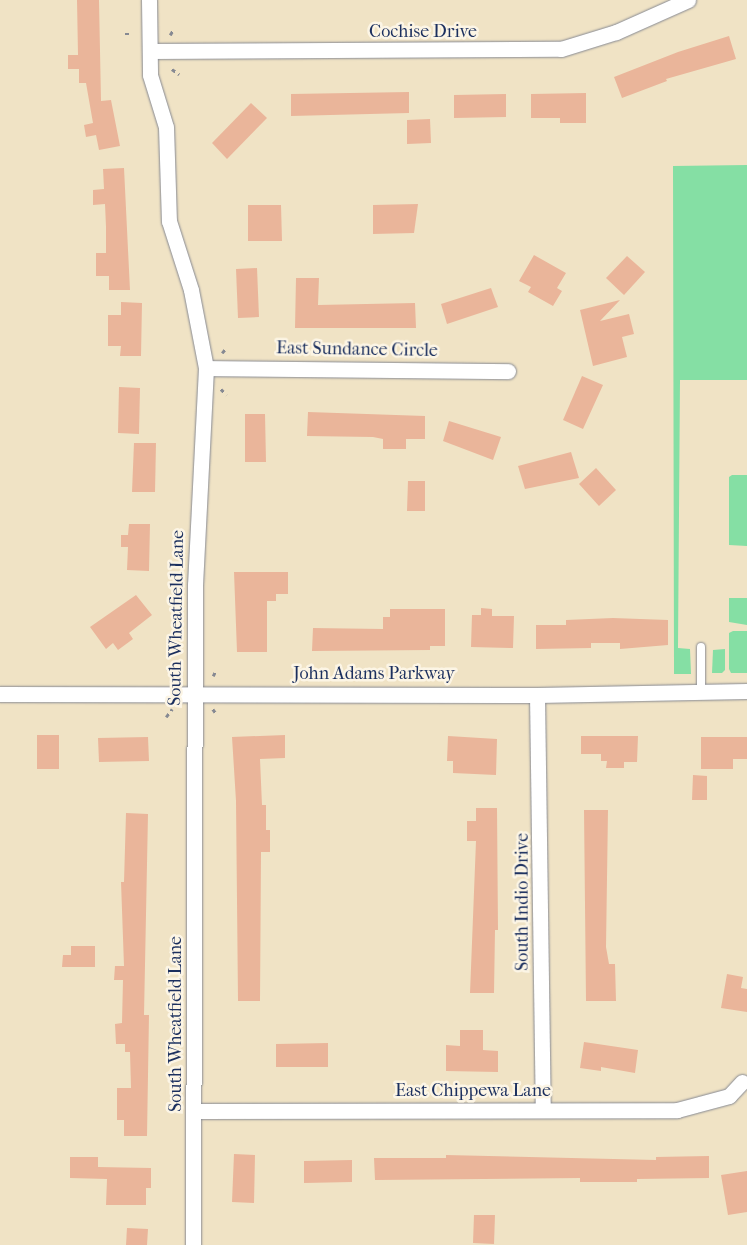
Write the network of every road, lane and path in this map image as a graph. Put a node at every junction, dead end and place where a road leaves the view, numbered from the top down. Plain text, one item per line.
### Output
1 (149, 0) edge
2 (688, 0) edge
3 (173, 30) dead end
4 (125, 34) dead end
5 (133, 34) dead end
6 (170, 35) dead end
7 (150, 51) junction
8 (172, 69) dead end
9 (179, 74) dead end
10 (226, 348) dead end
11 (222, 353) dead end
12 (206, 368) junction
13 (508, 371) dead end
14 (222, 389) dead end
15 (226, 395) dead end
16 (702, 647) dead end
17 (168, 669) dead end
18 (216, 670) dead end
19 (172, 676) dead end
20 (213, 676) dead end
21 (701, 690) junction
22 (747, 691) edge
23 (194, 692) junction
24 (0, 694) edge
25 (537, 695) junction
26 (172, 709) dead end
27 (213, 709) dead end
28 (217, 715) dead end
29 (166, 717) dead end
30 (742, 1082) dead end
31 (543, 1109) junction
32 (195, 1111) junction
33 (193, 1245) edge

1 - 7 street, South Wheatfield Lane
2 - 7 street, Cochise Drive
3 - 6 path
4 - 5 path
7 - 12 street, South Wheatfield Lane
8 - 9 path
10 - 11 path
12 - 13 street, East Sundance Circle
12 - 23 street, South Wheatfield Lane
14 - 15 path
16 - 21 lane
17 - 19 path
18 - 20 path
21 - 22 street, John Adams Parkway
21 - 25 street, John Adams Parkway
23 - 24 street, John Adams Parkway
23 - 25 street, John Adams Parkway
23 - 32 street, South Wheatfield Lane
25 - 31 street, South Indio Drive
26 - 29 path
27 - 28 path
30 - 31 street, East Chippewa Lane
31 - 32 street, East Chippewa Lane
32 - 33 street, South Wheatfield Lane

